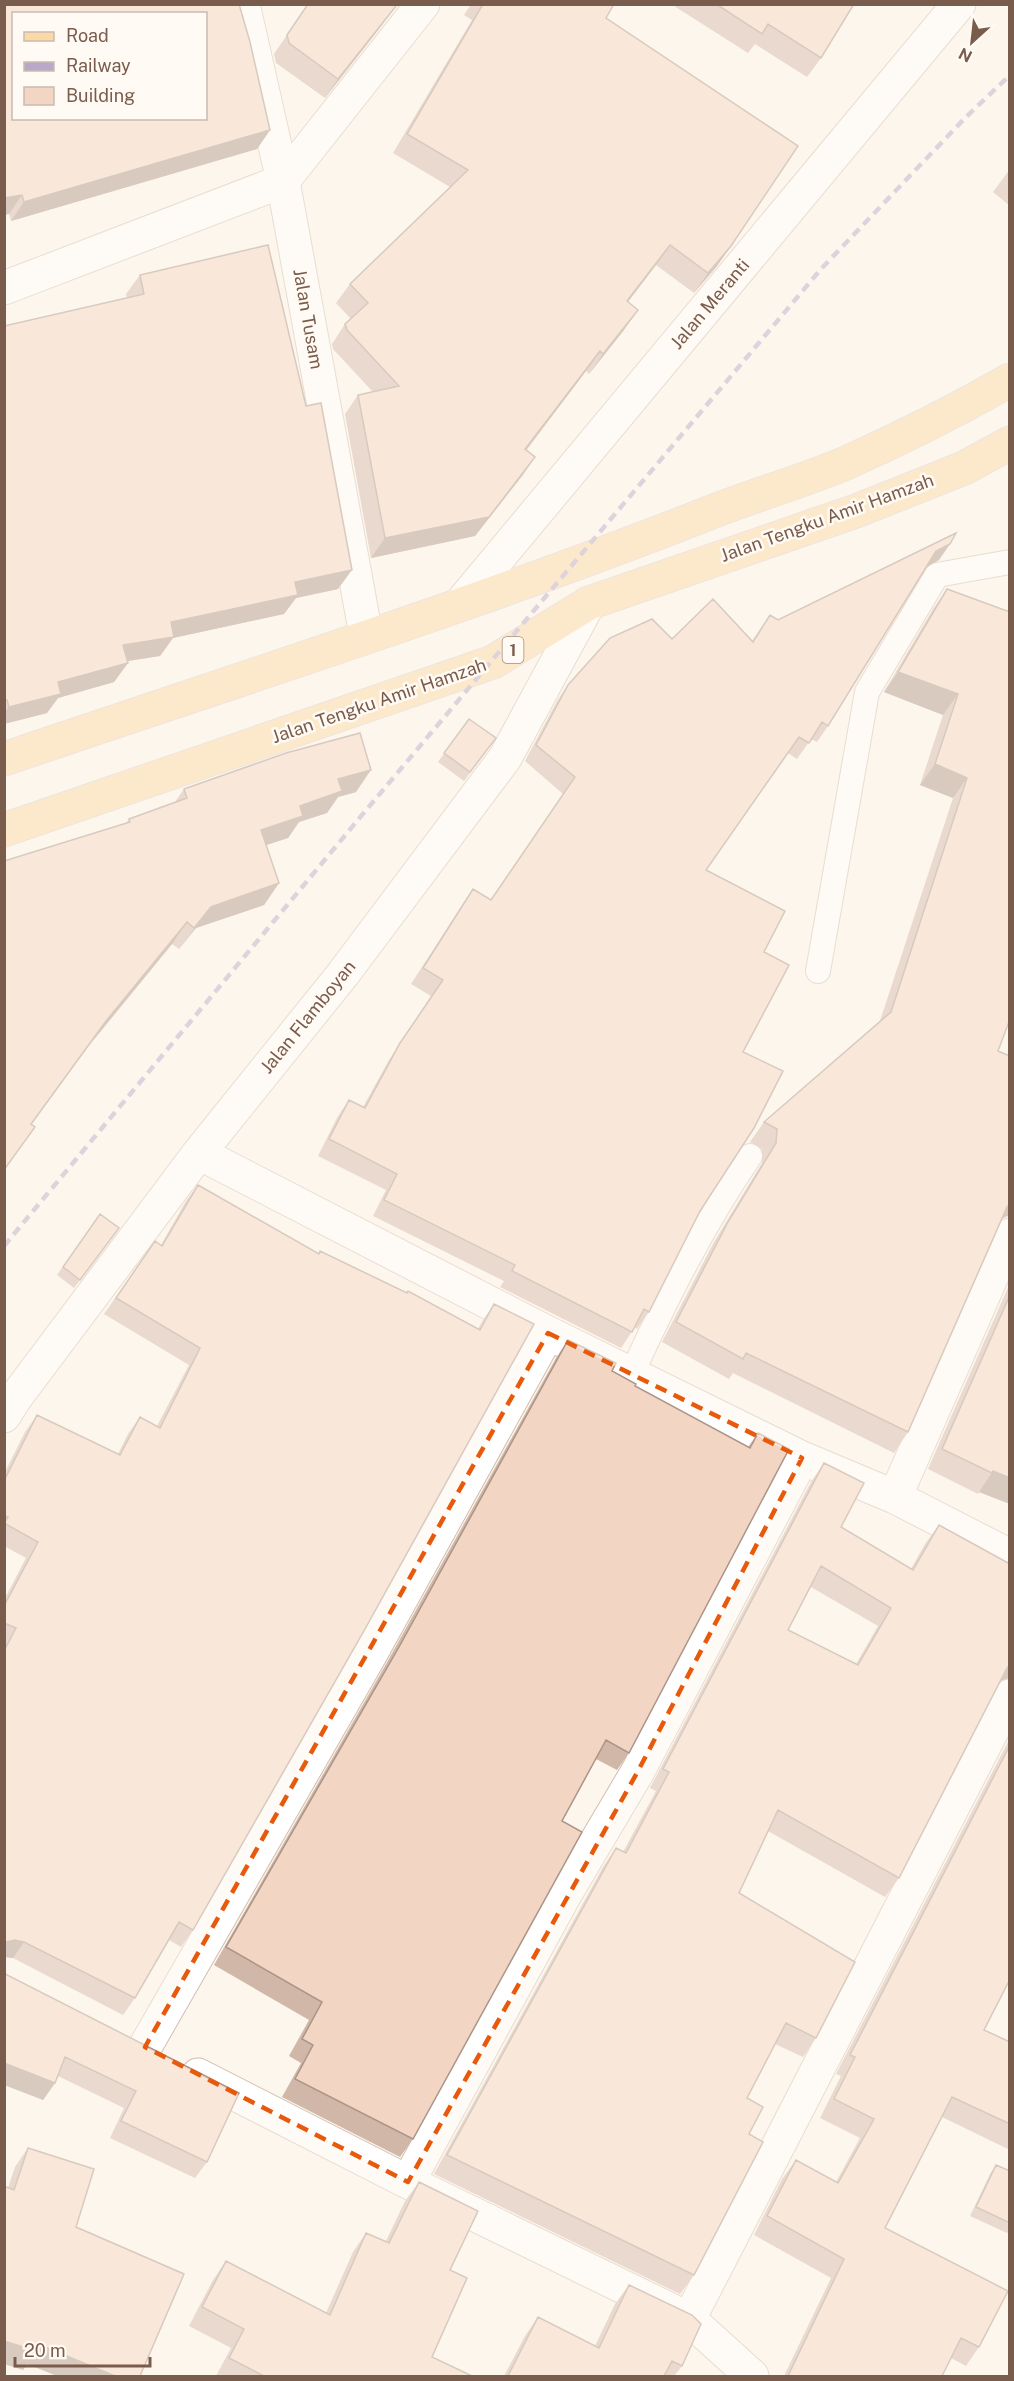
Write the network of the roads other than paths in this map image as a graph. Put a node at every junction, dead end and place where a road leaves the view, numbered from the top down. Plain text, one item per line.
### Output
1 (243, 4) edge
2 (423, 4) edge
3 (959, 4) edge
4 (283, 181) junction
5 (4, 288) edge
6 (1010, 380) edge
7 (1010, 443) edge
8 (1010, 562) edge
9 (461, 603) junction
10 (589, 603) junction
11 (366, 636) junction
12 (4, 759) edge
13 (4, 830) edge
14 (819, 972) dead end
15 (199, 1153) junction
16 (750, 1156) edge
17 (1010, 1235) edge
18 (548, 1333) junction
19 (633, 1373) junction
20 (4, 1416) edge
21 (802, 1458) junction
22 (895, 1497) junction
23 (1010, 1556) edge
24 (1010, 1696) edge
25 (115, 2032) edge
26 (145, 2047) junction
27 (408, 2182) junction
28 (689, 2319) junction
29 (752, 2376) edge

1 - 4 street, Jalan Tusam
2 - 4 street
3 - 9 street, Jalan Meranti
4 - 5 street
4 - 11 street, Jalan Tusam
6 - 9 main road
7 - 10 main road, Jalan Tengku Amir Hamzah / 1
8 - 14 lane
9 - 11 main road
10 - 13 main road, Jalan Tengku Amir Hamzah / 1
10 - 15 street, Jalan Flamboyan
11 - 12 main road
15 - 18 street
15 - 20 street, Jalan Flamboyan
16 - 19 lane
17 - 22 street
18 - 19 street
18 - 26 street
19 - 21 street
21 - 22 street
21 - 27 street
22 - 23 street
24 - 28 street
25 - 26 street
26 - 27 street
27 - 28 street
28 - 29 street

